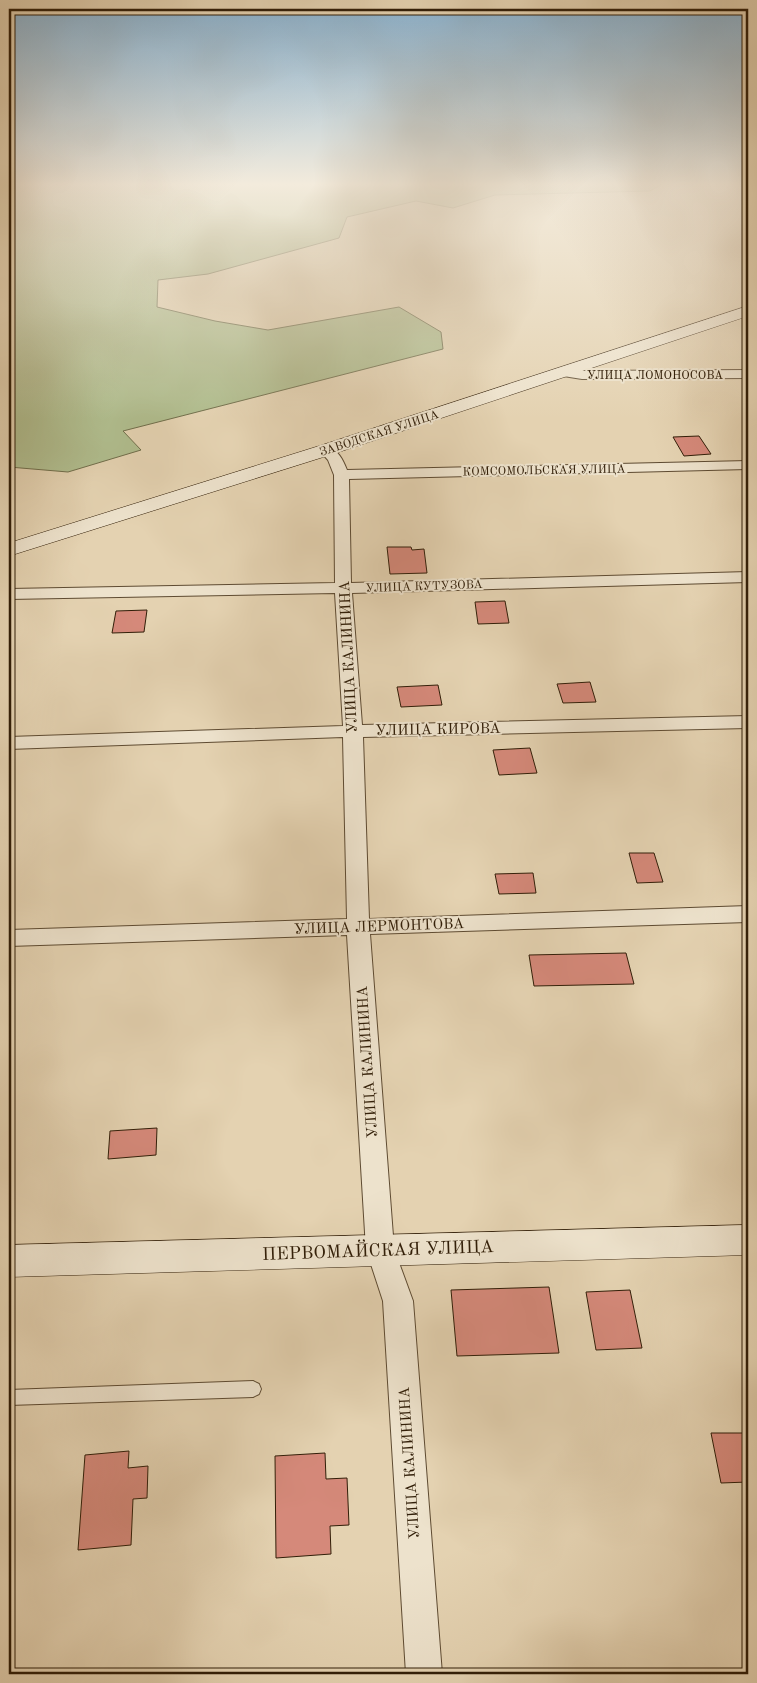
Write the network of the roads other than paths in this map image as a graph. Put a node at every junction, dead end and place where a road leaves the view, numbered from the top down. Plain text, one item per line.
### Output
1 (748, 311) edge
2 (562, 372) junction
3 (748, 374) edge
4 (326, 450) junction
5 (748, 465) edge
6 (341, 475) junction
7 (9, 550) edge
8 (748, 577) edge
9 (343, 588) junction
10 (9, 594) edge
11 (748, 722) edge
12 (353, 732) junction
13 (9, 743) edge
14 (748, 914) edge
15 (358, 927) junction
16 (9, 938) edge
17 (748, 1240) edge
18 (380, 1249) junction
19 (9, 1261) edge
20 (252, 1389) dead end
21 (9, 1398) edge
22 (424, 1674) edge

1 - 2 street, ЗАВОДСКАЯ УЛИЦА
2 - 3 street, УЛИЦА ЛОМОНОСОВА
2 - 4 street, ЗАВОДСКАЯ УЛИЦА
4 - 6 street, УЛИЦА КАЛИНИНА
4 - 7 street, ЗАВОДСКАЯ УЛИЦА
5 - 6 street, КОМСОМОЛЬСКАЯ УЛИЦА
6 - 9 street, УЛИЦА КАЛИНИНА
8 - 9 street, УЛИЦА КУТУЗОВА
9 - 10 street, УЛИЦА КУТУЗОВА
9 - 12 street, УЛИЦА КАЛИНИНА
11 - 12 street, УЛИЦА КИРОВА
12 - 13 street, УЛИЦА КИРОВА
12 - 15 street, УЛИЦА КАЛИНИНА
14 - 15 street, УЛИЦА ЛЕРМОНТОВА
15 - 16 street, УЛИЦА ЛЕРМОНТОВА
15 - 18 street, УЛИЦА КАЛИНИНА
17 - 18 street, ПЕРВОМАЙСКАЯ УЛИЦА
18 - 19 street, ПЕРВОМАЙСКАЯ УЛИЦА
18 - 22 street, УЛИЦА КАЛИНИНА
20 - 21 lane

